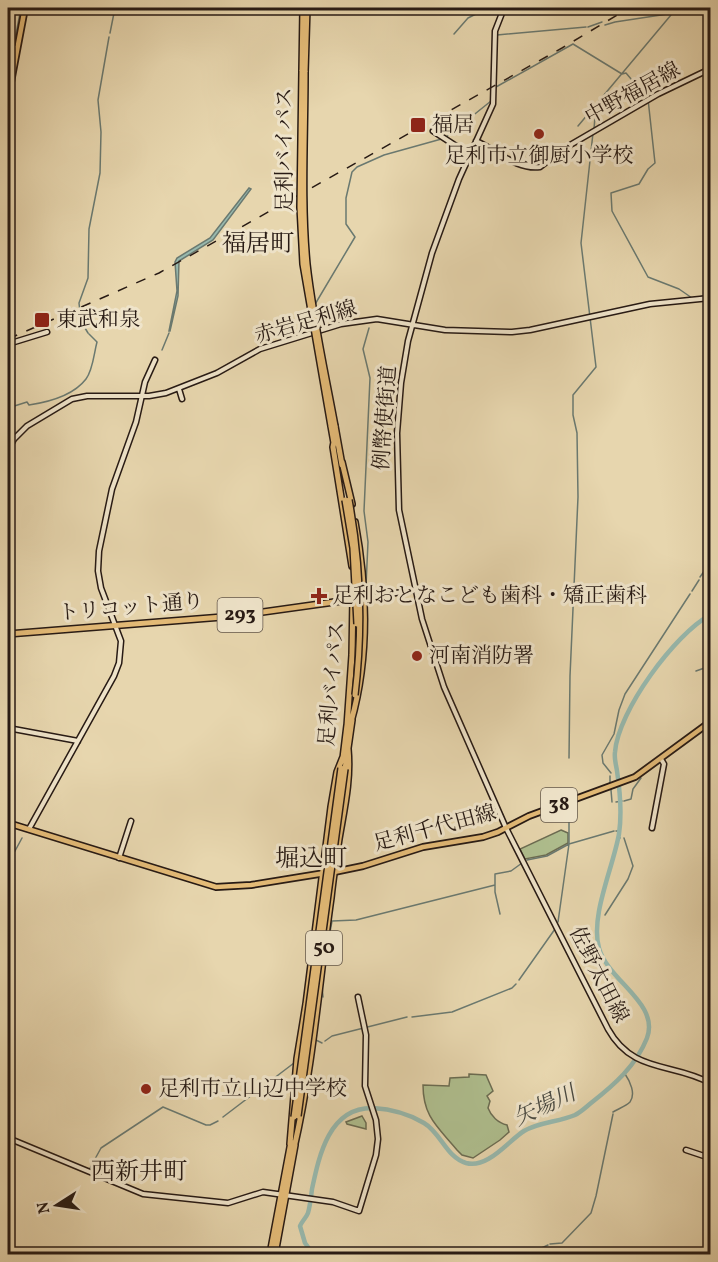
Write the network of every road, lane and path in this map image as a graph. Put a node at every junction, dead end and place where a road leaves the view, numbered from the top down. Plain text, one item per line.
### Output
1 (25, 8) edge
2 (305, 8) edge
3 (504, 8) edge
4 (8, 47) edge
5 (17, 48) junction
6 (711, 69) edge
7 (8, 98) edge
8 (433, 131) dead end
9 (476, 141) junction
10 (470, 155) junction
11 (711, 298) edge
12 (412, 324) junction
13 (47, 332) dead end
14 (8, 344) edge
15 (155, 360) dead end
16 (179, 389) junction
17 (142, 397) junction
18 (182, 399) dead end
19 (333, 426) junction
20 (334, 442) junction
21 (8, 450) edge
22 (342, 462) junction
23 (347, 500) junction
24 (415, 590) junction
25 (353, 598) junction
26 (363, 598) junction
27 (116, 626) junction
28 (8, 634) edge
29 (8, 642) edge
30 (711, 722) edge
31 (349, 724) junction
32 (8, 728) edge
33 (78, 741) junction
34 (348, 748) junction
35 (343, 756) junction
36 (661, 759) junction
37 (343, 768) junction
38 (131, 821) dead end
39 (8, 823) edge
40 (506, 828) junction
41 (652, 828) dead end
42 (29, 829) junction
43 (119, 858) junction
44 (334, 872) junction
45 (324, 873) junction
46 (358, 997) dead end
47 (711, 1083) edge
48 (8, 1138) edge
49 (292, 1146) junction
50 (686, 1150) dead end
51 (711, 1158) edge
52 (284, 1195) junction
53 (270, 1254) edge
54 (275, 1254) edge

1 - 5 main road
2 - 19 highway, 足利バイパス / 50, bridge
3 - 9 main road, 例幣使街道
4 - 5 main road
5 - 7 main road
6 - 9 main road, 中野福居線
8 - 10 main road
9 - 10 main road, 例幣使街道
10 - 12 main road, 例幣使街道
11 - 12 main road, 赤岩足利線
12 - 16 main road, 赤岩足利線
12 - 24 main road, 例幣使街道
13 - 14 main road
15 - 17 main road
16 - 17 main road, 赤岩足利線
16 - 18 main road
17 - 21 main road, 赤岩足利線
17 - 27 main road
19 - 20 highway, 足利バイパス / 50
19 - 22 highway, 足利バイパス / 50
20 - 23 highway, 足利バイパス / 50
20 - 25 highway, 50
22 - 23 highway, 足利バイパス / 50
22 - 26 highway, 50
23 - 31 highway, 足利バイパス / 50, bridge
24 - 26 main road
24 - 40 main road, 例幣使街道
25 - 26 highway, トリコット通り / 293
25 - 27 highway, トリコット通り / 293
25 - 31 highway, 50
26 - 31 highway, 50
27 - 28 highway, トリコット通り / 293
27 - 33 main road
28 - 29 main road
30 - 36 main road, 足利千代田線 / 38
31 - 34 highway, 足利バイパス / 50
31 - 35 highway, 足利バイパス / 50
32 - 33 main road
33 - 42 main road
34 - 37 highway, 足利バイパス / 50
34 - 44 highway, 50
35 - 37 highway, 足利バイパス / 50
35 - 45 highway, 50
36 - 40 main road, 足利千代田線 / 38
36 - 41 main road
37 - 49 highway, 足利バイパス / 50, bridge
38 - 43 main road
39 - 42 main road, 足利千代田線 / 38
40 - 44 main road, 足利千代田線 / 38
40 - 47 main road, 佐野太田線
42 - 43 main road, 足利千代田線 / 38
43 - 45 main road, 足利千代田線 / 38
44 - 45 main road, 足利千代田線 / 38
44 - 49 highway, 50
45 - 49 highway, 50
46 - 52 main road
48 - 52 main road
49 - 52 highway, 足利バイパス / 50
50 - 51 main road
52 - 53 highway, 足利バイパス / 50
52 - 54 highway, 足利バイパス / 50

